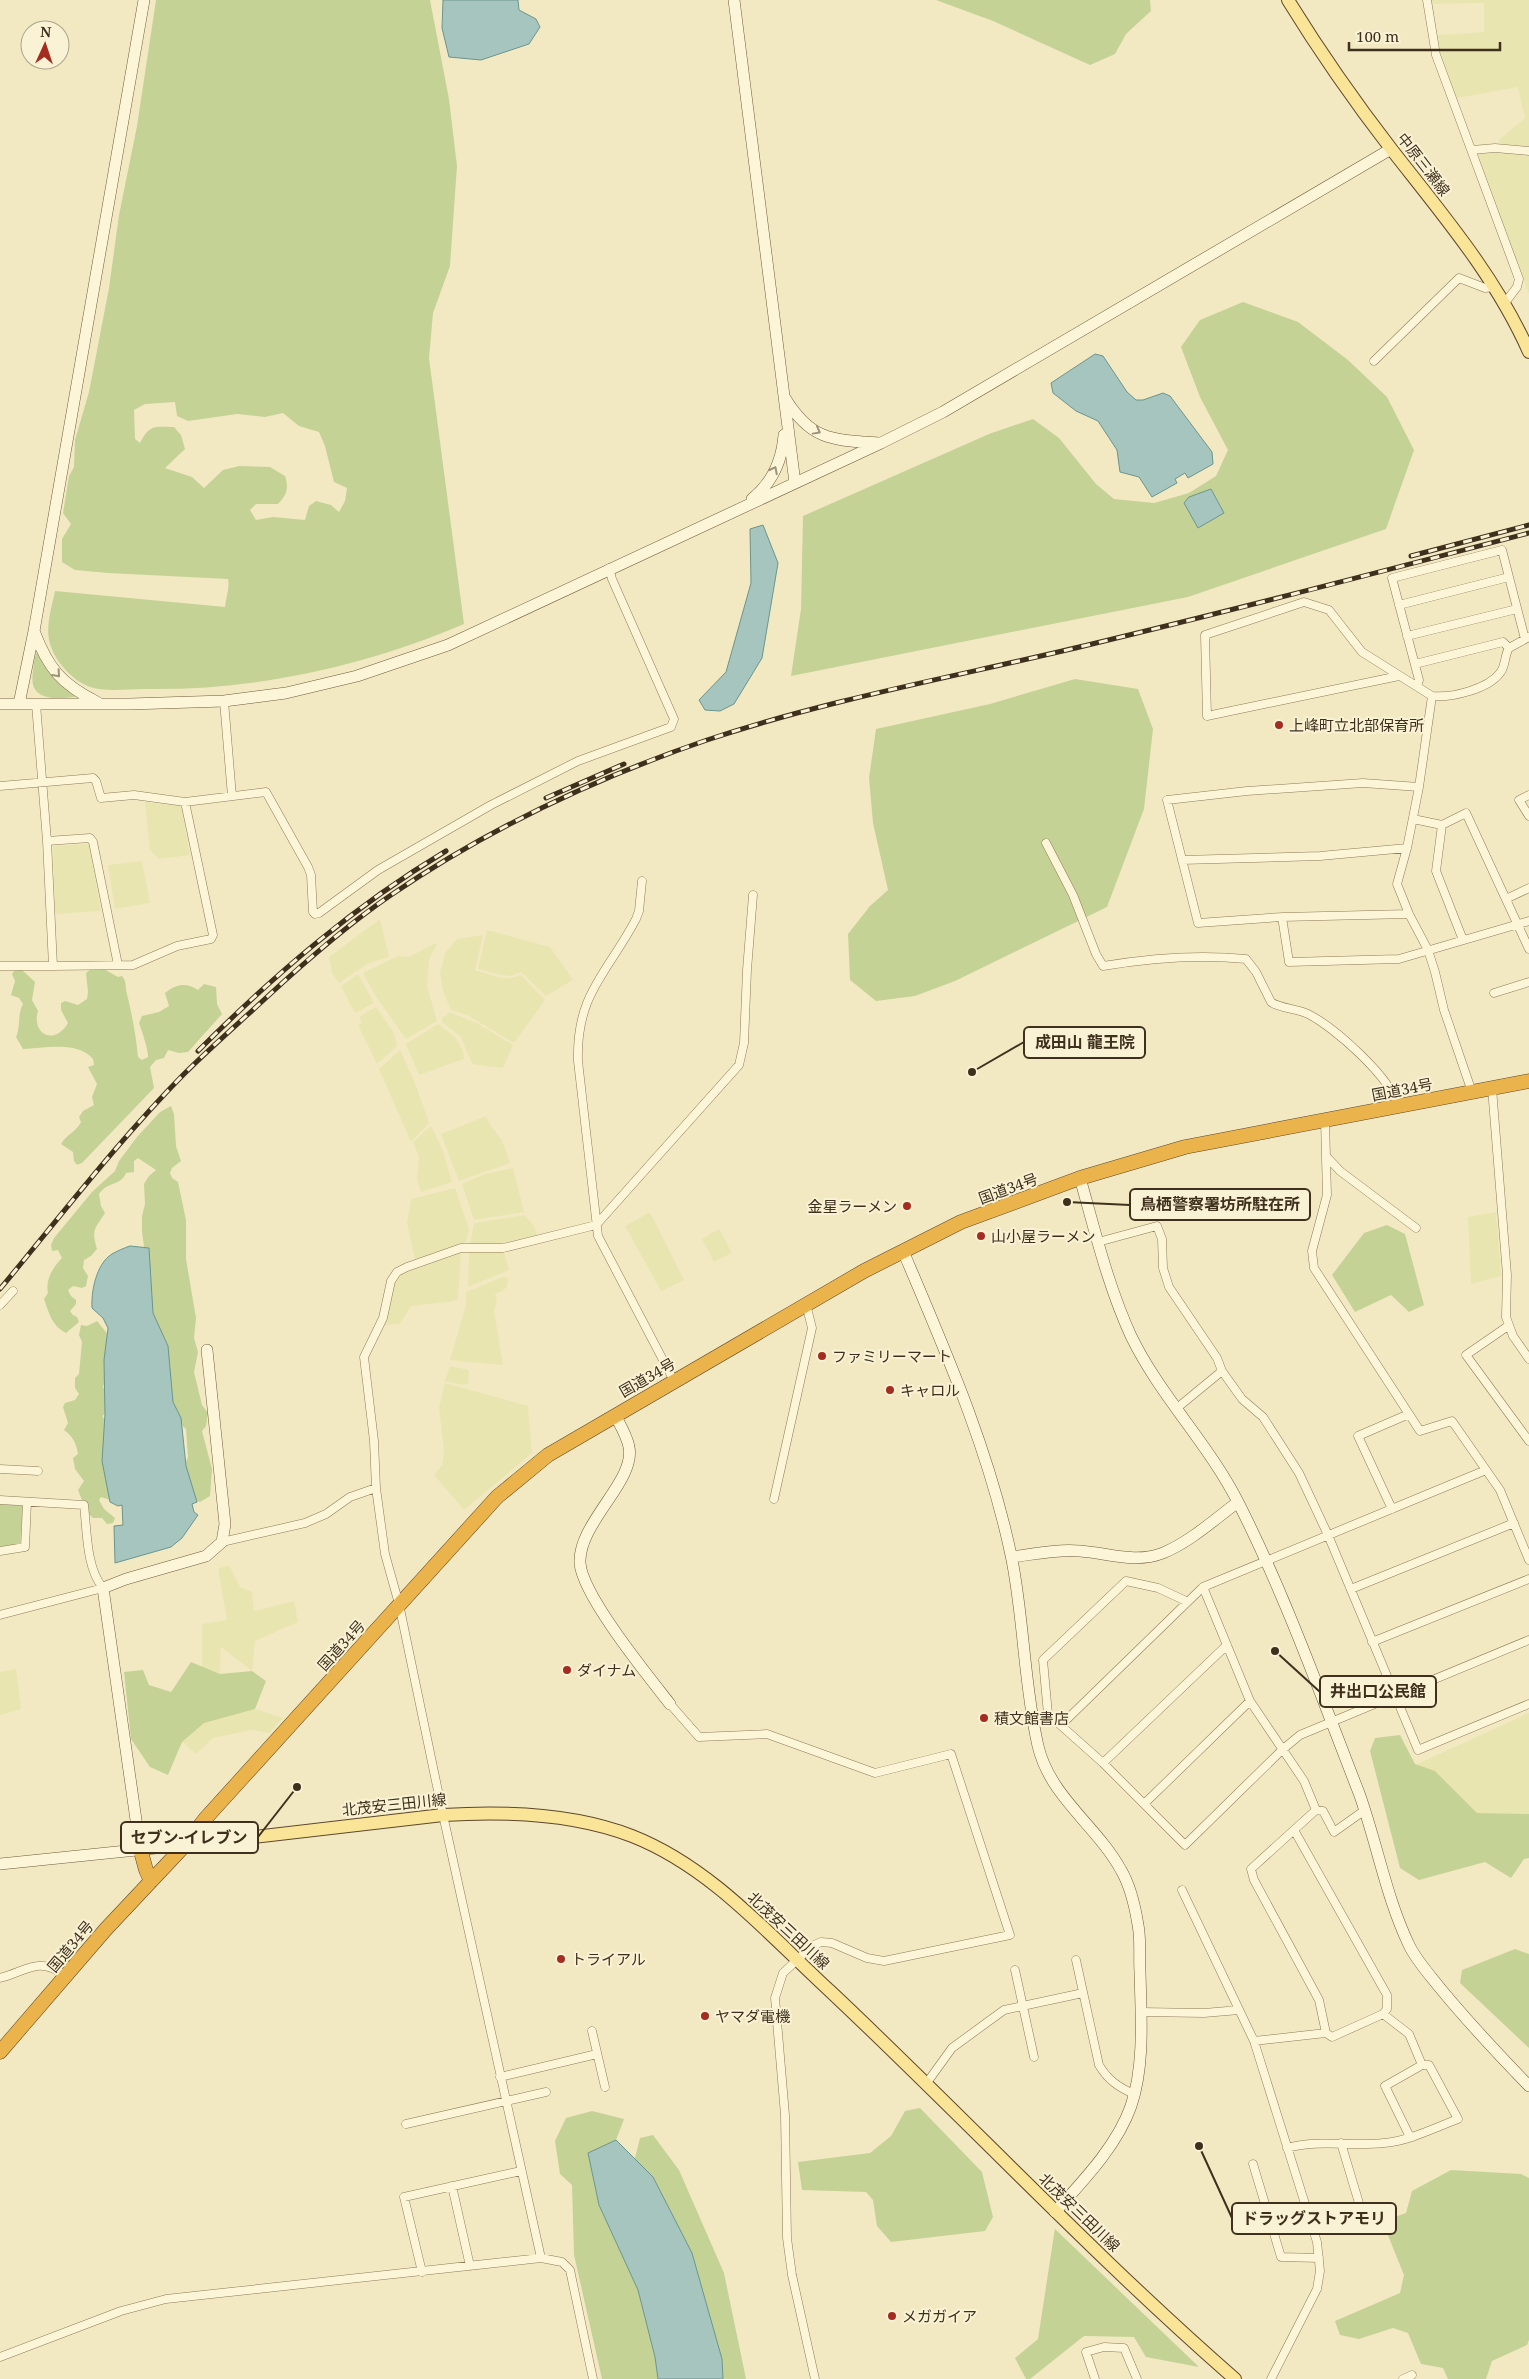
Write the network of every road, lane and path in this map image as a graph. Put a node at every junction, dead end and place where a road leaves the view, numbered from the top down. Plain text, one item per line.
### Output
1 (144, 0) edge
2 (734, 0) edge
3 (1288, 0) edge
4 (1428, 0) edge
5 (1391, 149) junction
6 (1472, 150) junction
7 (1529, 151) edge
8 (1494, 288) junction
9 (1504, 304) junction
10 (1529, 352) edge
11 (1374, 361) dead end
12 (784, 397) junction
13 (785, 414) junction
14 (881, 443) junction
15 (795, 483) junction
16 (743, 506) junction
17 (609, 568) junction
18 (1509, 577) junction
19 (1399, 605) junction
20 (1517, 609) junction
21 (34, 631) junction
22 (1407, 636) junction
23 (1527, 638) edge
24 (1509, 648) junction
25 (1415, 664) junction
26 (1399, 676) junction
27 (1417, 686) junction
28 (1432, 696) junction
29 (224, 701) junction
30 (100, 703) junction
31 (0, 704) edge
32 (19, 704) junction
33 (36, 704) junction
34 (41, 784) junction
35 (0, 786) edge
36 (1419, 787) junction
37 (1529, 795) edge
38 (232, 796) junction
39 (185, 802) junction
40 (1529, 816) edge
41 (1413, 819) junction
42 (1442, 825) junction
43 (47, 842) junction
44 (1046, 843) dead end
45 (1407, 848) junction
46 (1182, 860) junction
47 (642, 881) dead end
48 (1529, 888) edge
49 (753, 895) dead end
50 (1506, 899) junction
51 (1409, 914) junction
52 (1282, 917) junction
53 (1529, 921) edge
54 (1518, 924) junction
55 (1464, 940) junction
56 (1529, 949) edge
57 (1428, 950) junction
58 (118, 965) junction
59 (0, 966) edge
60 (53, 966) junction
61 (1529, 982) edge
62 (1494, 993) dead end
63 (1529, 1081) edge
64 (1492, 1088) junction
65 (1472, 1092) junction
66 (1398, 1107) junction
67 (1325, 1120) junction
68 (1326, 1156) junction
69 (1080, 1178) junction
70 (596, 1225) junction
71 (1416, 1228) dead end
72 (1098, 1242) junction
73 (902, 1251) junction
74 (13, 1290) dead end
75 (0, 1304) edge
76 (806, 1304) junction
77 (1508, 1326) junction
78 (1529, 1342) edge
79 (1520, 1346) junction
80 (207, 1350) dead end
81 (1529, 1359) edge
82 (1222, 1371) junction
83 (674, 1381) junction
84 (1176, 1408) junction
85 (1409, 1414) junction
86 (615, 1415) junction
87 (1529, 1441) edge
88 (0, 1469) edge
89 (1486, 1470) junction
90 (38, 1471) dead end
91 (376, 1488) junction
92 (774, 1499) dead end
93 (0, 1500) edge
94 (27, 1502) junction
95 (1238, 1502) junction
96 (1392, 1509) junction
97 (1514, 1523) junction
98 (1328, 1535) junction
99 (222, 1542) junction
100 (0, 1551) edge
101 (1012, 1557) junction
102 (1529, 1560) edge
103 (1266, 1561) junction
104 (1529, 1579) edge
105 (1203, 1587) junction
106 (103, 1588) junction
107 (1351, 1589) junction
108 (1186, 1601) junction
109 (399, 1604) junction
110 (0, 1615) edge
111 (1529, 1640) edge
112 (1372, 1642) junction
113 (1226, 1645) junction
114 (1394, 1696) junction
115 (1250, 1701) junction
116 (670, 1704) joint
117 (1529, 1704) edge
118 (1331, 1721) junction
119 (1060, 1725) junction
120 (1282, 1750) junction
121 (1103, 1763) junction
122 (1144, 1804) junction
123 (1316, 1810) junction
124 (1365, 1810) junction
125 (443, 1815) junction
126 (1294, 1830) junction
127 (185, 1845) junction
128 (140, 1848) junction
129 (0, 1864) edge
130 (152, 1881) junction
131 (1182, 1890) dead end
132 (1076, 1960) dead end
133 (798, 1962) junction
134 (1015, 1970) dead end
135 (66, 1977) junction
136 (0, 1978) edge
137 (1084, 1993) junction
138 (1023, 2006) junction
139 (1239, 2010) junction
140 (1140, 2012) junction
141 (1383, 2014) junction
142 (592, 2031) dead end
143 (1326, 2033) junction
144 (1254, 2041) junction
145 (0, 2052) edge
146 (597, 2054) junction
147 (1034, 2057) dead end
148 (1422, 2065) junction
149 (500, 2076) junction
150 (926, 2084) junction
151 (1529, 2086) edge
152 (604, 2087) dead end
153 (546, 2092) dead end
154 (1134, 2094) junction
155 (506, 2101) junction
156 (406, 2124) dead end
157 (1410, 2137) junction
158 (1341, 2143) junction
159 (1287, 2148) junction
160 (1253, 2164) dead end
161 (521, 2170) junction
162 (452, 2186) junction
163 (1055, 2212) junction
164 (1362, 2214) dead end
165 (541, 2258) junction
166 (1319, 2258) junction
167 (470, 2266) junction
168 (422, 2272) junction
169 (0, 2357) edge
170 (1412, 2375) dead end
171 (593, 2379) edge
172 (814, 2379) edge
173 (1095, 2379) edge
174 (1137, 2379) edge
175 (1235, 2379) edge
176 (1271, 2379) edge
177 (1403, 2379) edge

1 - 21 street
2 - 12 street
3 - 5 main road, 中原三瀬線
4 - 6 street
5 - 8 main road, 中原三瀬線
5 - 14 street
6 - 7 street
6 - 9 street
8 - 9 main road, 中原三瀬線
8 - 11 street
9 - 10 main road, 中原三瀬線
12 - 13 street
12 -> 14 street
13 - 15 street
16 -> 13 street
14 - 15 street
15 - 16 street
16 - 17 street
17 - 29 street
17 - 38 street
18 - 19 street
18 - 19 street
18 - 20 street
19 - 22 street
20 - 22 street
20 - 23 street
21 -> 30 street
21 - 32 street
22 - 25 street
23 - 24 street
24 - 25 street
24 - 28 street
25 - 27 street
26 - 26 street
26 - 27 street
27 - 28 street
28 - 36 street
29 - 30 street
29 - 38 street
30 - 33 street
31 - 32 street
32 - 33 street
33 - 34 street
34 - 35 street
34 - 39 street
34 - 43 street
36 - 41 street
36 - 46 street
37 - 40 street
38 - 39 street
39 - 58 street
41 - 42 street
41 - 45 street
42 - 50 street
42 - 55 street
43 - 58 street
43 - 60 street
44 - 66 street
45 - 46 street
45 - 51 street
46 - 52 street
47 - 70 street
48 - 50 street
49 - 70 street
50 - 54 street
51 - 52 street
51 - 57 street
52 - 57 street
53 - 54 street
54 - 55 street
54 - 56 street
55 - 57 street
57 - 65 street
58 - 60 street
59 - 60 street
61 - 62 street
63 - 64 highway, 国道34号
64 - 65 highway, 国道34号
64 - 77 street
65 - 66 highway, 国道34号
66 - 67 highway, 国道34号
67 - 68 street
67 - 69 highway, 国道34号
68 - 71 street
68 - 85 street
69 - 72 street
69 - 73 highway, 国道34号
70 - 83 street
70 - 91 street
72 - 82 street
72 - 84 street
73 - 76 highway, 国道34号
73 - 101 street
74 - 75 street
76 - 83 highway, 国道34号
76 - 92 street
77 - 79 street
77 - 87 street
78 - 79 street
79 - 81 street
80 - 99 street
82 - 84 street
82 - 98 street
83 - 86 highway, 国道34号
84 - 95 street
85 - 89 street
85 - 96 street
86 - 109 highway, 国道34号
86 - 116 street
88 - 90 street
89 - 96 street
89 - 97 street
91 - 99 street
91 - 109 street
93 - 94 street
94 - 100 street
94 - 106 street
95 - 101 street
95 - 103 street
96 - 98 street
97 - 102 street
97 - 107 street
98 - 103 street
98 - 107 street
99 - 106 street
101 - 140 street
103 - 105 street
103 - 118 street
104 - 112 street
105 - 108 street
105 - 113 street
106 - 110 street
106 - 128 street
107 - 112 street
108 - 119 street
108 - 119 street
109 - 125 street
109 - 127 highway, 国道34号
111 - 114 street
112 - 114 street
113 - 115 street
113 - 121 street
114 - 117 street
114 - 118 street
115 - 120 street
115 - 122 street
116 - 133 street
118 - 120 street
118 - 124 street
119 - 121 street
120 - 122 street
120 - 123 street
121 - 122 street
123 - 124 street
123 - 126 street
124 - 151 street
125 - 127 main road, 北茂安三田川線
125 - 133 main road, 北茂安三田川線
125 - 149 street
126 - 141 street
126 - 143 street
127 - 128 street
127 - 130 highway, 国道34号
128 - 129 street
128 - 130 highway
130 - 135 highway, 国道34号
131 - 139 street
132 - 137 street
133 - 150 main road, 北茂安三田川線
133 - 172 street
134 - 138 street
135 - 136 street
135 - 145 highway, 国道34号
137 - 138 street
137 - 154 street
138 - 147 street
138 - 150 street
139 - 140 street
139 - 144 street
140 - 154 street
141 - 143 street
141 - 148 street
142 - 146 street
143 - 144 street
144 - 159 street
146 - 149 street
146 - 152 street
148 - 157 street
148 - 157 street
149 - 155 street
150 - 163 main road, 北茂安三田川線
153 - 155 street
154 - 163 street
155 - 156 street
155 - 161 street
157 - 158 street
158 - 159 street
158 - 164 street
159 - 166 street
160 - 166 street
161 - 162 street
161 - 165 street
162 - 167 street
162 - 168 street
163 - 175 main road, 北茂安三田川線
165 - 167 street
165 - 171 street
166 - 176 street
167 - 168 street
168 - 169 street
170 - 177 street
173 - 174 street

